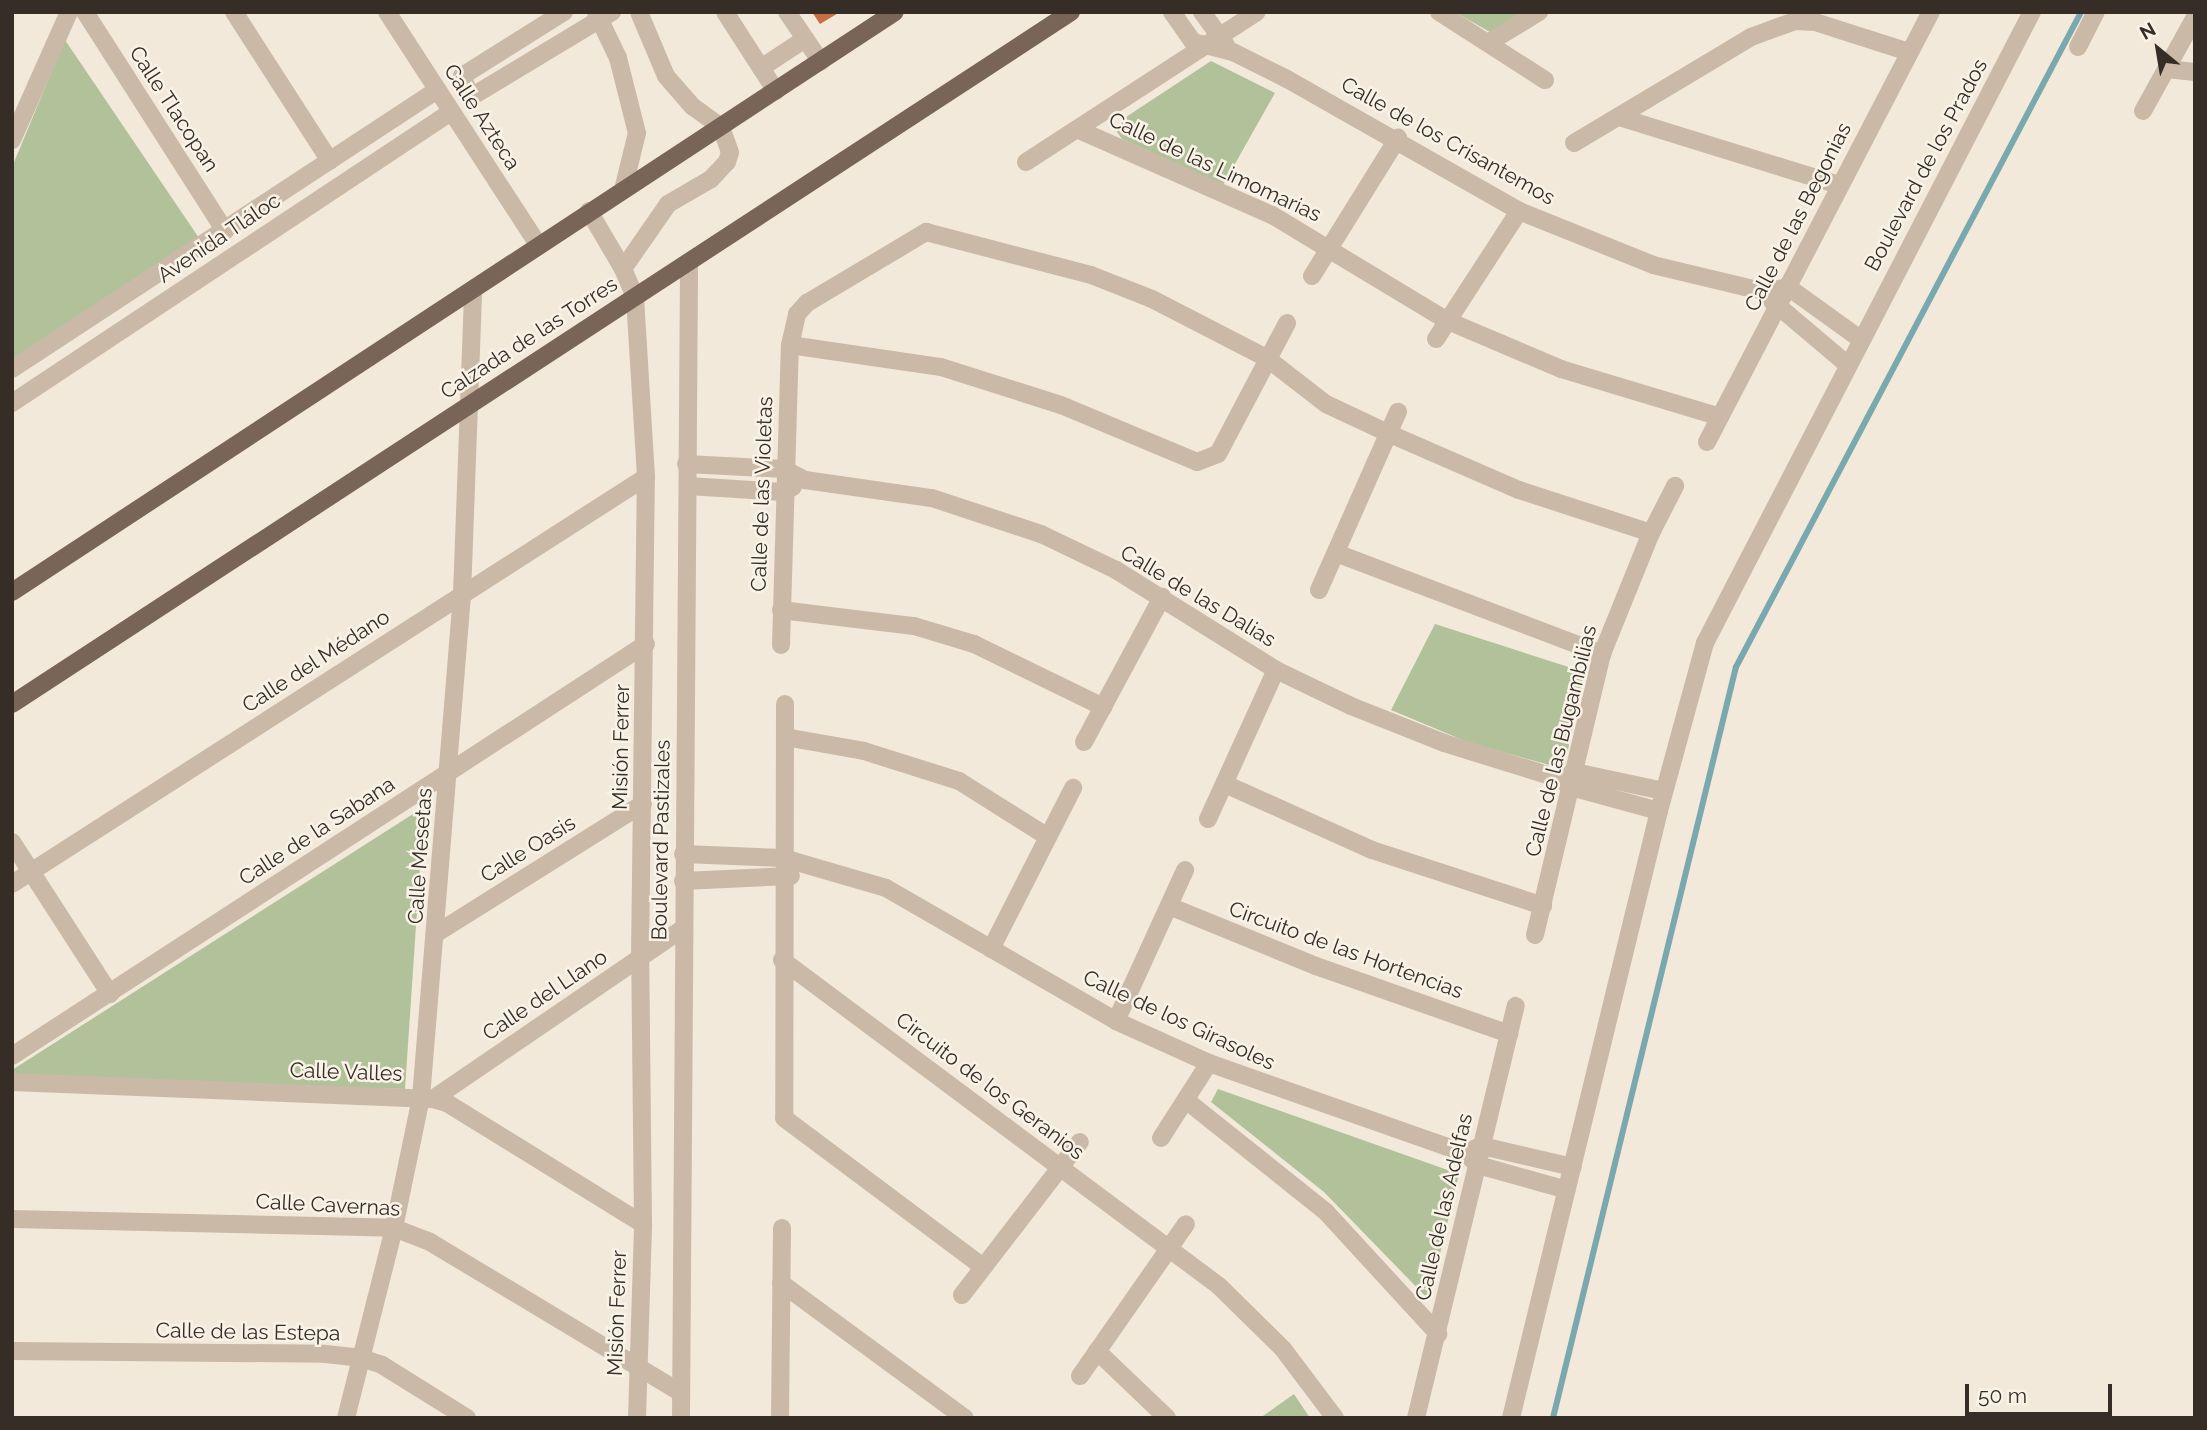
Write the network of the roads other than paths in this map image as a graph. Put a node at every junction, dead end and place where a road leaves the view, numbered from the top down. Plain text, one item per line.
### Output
1 (69, 12) edge
2 (85, 12) edge
3 (234, 12) edge
4 (387, 12) edge
5 (564, 12) edge
6 (639, 12) edge
7 (725, 12) edge
8 (787, 12) edge
9 (895, 12) edge
10 (1071, 12) edge
11 (1172, 12) edge
12 (1202, 12) edge
13 (1257, 12) edge
14 (1439, 12) edge
15 (1539, 12) edge
16 (1931, 12) edge
17 (2032, 12) edge
18 (2096, 12) edge
19 (603, 15) edge
20 (2195, 17) edge
21 (805, 39) junction
22 (1213, 42) junction
23 (1488, 43) junction
24 (2078, 47) dead end
25 (1909, 52) junction
26 (821, 62) junction
27 (761, 68) junction
28 (2166, 69) junction
29 (2195, 72) edge
30 (1545, 80) dead end
31 (437, 90) junction
32 (776, 91) junction
33 (451, 111) junction
34 (2143, 111) dead end
35 (17, 117) edge
36 (1619, 117) junction
37 (721, 127) junction
38 (1079, 130) junction
39 (1398, 138) junction
40 (12, 140) edge
41 (1574, 143) dead end
42 (330, 161) junction
43 (1026, 162) dead end
44 (624, 186) junction
45 (1838, 186) junction
46 (589, 211) junction
47 (1519, 211) junction
48 (225, 231) junction
49 (539, 246) junction
50 (1332, 247) junction
51 (689, 263) junction
52 (623, 269) junction
53 (1312, 276) dead end
54 (1788, 287) junction
55 (473, 289) junction
56 (1766, 292) junction
57 (635, 297) junction
58 (1777, 308) junction
59 (1448, 321) junction
60 (1287, 323) dead end
61 (1436, 339) dead end
62 (1860, 339) junction
63 (790, 345) junction
64 (1268, 359) junction
65 (1848, 365) junction
66 (12, 369) edge
67 (12, 403) edge
68 (467, 405) junction
69 (1398, 412) dead end
70 (1720, 417) junction
71 (1390, 434) junction
72 (1707, 442) dead end
73 (686, 464) junction
74 (784, 469) junction
75 (646, 477) junction
76 (805, 480) junction
77 (688, 486) junction
78 (1675, 486) dead end
79 (783, 492) junction
80 (1651, 533) junction
81 (1336, 553) junction
82 (1319, 590) dead end
83 (12, 592) edge
84 (462, 595) junction
85 (1162, 597) junction
86 (781, 610) junction
87 (646, 644) junction
88 (781, 645) dead end
89 (1602, 654) junction
90 (1276, 670) junction
91 (12, 704) edge
92 (785, 704) dead end
93 (1102, 707) junction
94 (785, 737) junction
95 (1084, 742) dead end
96 (449, 772) junction
97 (1568, 779) junction
98 (1225, 784) junction
99 (1073, 788) dead end
100 (1664, 791) junction
101 (643, 804) junction
102 (1659, 811) junction
103 (1208, 819) dead end
104 (1048, 837) junction
105 (12, 842) edge
106 (683, 854) junction
107 (783, 858) junction
108 (811, 869) junction
109 (1185, 870) dead end
110 (32, 872) junction
111 (783, 879) junction
112 (683, 881) junction
113 (12, 884) edge
114 (1169, 906) junction
115 (1543, 906) junction
116 (682, 929) junction
117 (437, 933) junction
118 (1535, 935) dead end
119 (991, 949) junction
120 (640, 958) junction
121 (782, 960) junction
122 (110, 994) junction
123 (1516, 1006) dead end
124 (1116, 1020) junction
125 (1508, 1034) junction
126 (12, 1056) edge
127 (1209, 1063) junction
128 (12, 1082) edge
129 (427, 1099) junction
130 (1187, 1101) junction
131 (1161, 1138) dead end
132 (1080, 1142) dead end
133 (1482, 1146) junction
134 (1471, 1159) junction
135 (1062, 1167) junction
136 (1573, 1167) junction
137 (1567, 1190) junction
138 (12, 1219) edge
139 (643, 1224) junction
140 (1186, 1224) dead end
141 (394, 1228) junction
142 (782, 1228) dead end
143 (1170, 1248) junction
144 (983, 1267) junction
145 (781, 1283) junction
146 (962, 1294) dead end
147 (1438, 1334) junction
148 (12, 1351) edge
149 (1097, 1351) junction
150 (361, 1358) junction
151 (637, 1367) junction
152 (1080, 1376) dead end
153 (681, 1393) junction
154 (346, 1418) edge
155 (467, 1418) edge
156 (637, 1418) edge
157 (681, 1418) edge
158 (780, 1418) edge
159 (965, 1418) edge
160 (1167, 1418) edge
161 (1335, 1418) edge
162 (1416, 1418) edge
163 (1511, 1418) edge

1 - 35 street
2 - 48 street, Calle Tlacopan
3 - 42 street
4 - 31 street, Calle Azteca
5 - 19 street
6 - 37 street
7 - 27 street
8 - 21 street
9 - 26 main road
10 - 51 main road, Calzada de las Torres
11 - 22 street, Calle de los Crisantemos
12 - 22 street, Calle de los Crisantemos
13 - 22 street
14 - 23 street
15 - 23 street
16 - 25 street, Calle de las Begonias
17 - 62 street, Boulevard de los Prados
18 - 24 street
19 - 44 street
20 - 28 street
21 - 26 street
21 - 27 street
22 - 38 street
22 - 39 street, Calle de los Crisantemos
23 - 30 street
25 - 36 street
25 - 45 street, Calle de las Begonias
26 - 32 main road
27 - 32 street
28 - 29 street
28 - 34 street
31 - 33 street, Calle Azteca
31 - 42 street, Avenida Tláloc
32 - 37 main road
33 - 49 street, Calle Azteca
33 - 67 street, Avenida Tláloc
35 - 40 street
36 - 41 street
36 - 45 street
37 - 44 main road
37 - 52 street
38 - 43 street
38 - 50 street, Calle de las Limomarias
39 - 47 street, Calle de los Crisantemos
39 - 50 street, Calle de las Limomarias
42 - 48 street, Avenida Tláloc
44 - 46 main road
45 - 54 street, Calle de las Begonias
46 - 49 main road
46 - 52 street, Misión Ferrer
47 - 56 street, Calle de los Crisantemos
47 - 59 street
48 - 66 street, Avenida Tláloc
49 - 55 main road
50 - 53 street, Calle de las Limomarias
50 - 59 street
51 - 57 main road, Calzada de las Torres
51 - 73 street, Boulevard Pastizales
52 - 57 street, Misión Ferrer
54 - 56 street, Calle de los Crisantemos
54 - 58 street, Calle de las Begonias
54 - 62 street
55 - 68 street, Calle Mesetas
55 - 83 main road
56 - 58 street
57 - 68 main road, Calzada de las Torres
57 - 75 street, Misión Ferrer
58 - 65 street
58 - 70 street, Calle de las Begonias
59 - 61 street
59 - 70 street
60 - 64 street
62 - 65 street, Boulevard de los Prados
63 - 64 street, Calle de las Violetas
63 - 64 street
63 - 74 street, Calle de las Violetas
64 - 71 street, Calle de las Violetas
65 - 100 street, Boulevard de los Prados
68 - 84 street, Calle Mesetas
68 - 91 main road, Calzada de las Torres
69 - 71 street
70 - 72 street, Calle de las Begonias
71 - 80 street, Calle de las Violetas
71 - 81 street
73 - 74 street, Calle de las Dalias
73 - 77 street, Boulevard Pastizales
74 - 76 street, Calle de las Dalias
74 - 79 street, Calle de las Violetas
75 - 84 street, Calle del Médano
75 - 87 street, Misión Ferrer
76 - 79 street
76 - 85 street, Calle de las Dalias
77 - 79 street
77 - 106 street, Boulevard Pastizales
78 - 80 street, Calle de las Bugambilias
79 - 86 street, Calle de las Violetas
80 - 89 street, Calle de las Bugambilias
81 - 82 street
81 - 89 street
84 - 96 street, Calle Mesetas
84 - 110 street, Calle del Médano
85 - 90 street, Calle de las Dalias
85 - 93 street
86 - 88 street, Calle de las Violetas
86 - 93 street
87 - 96 street, Calle de la Sabana
87 - 101 street, Misión Ferrer
89 - 97 street, Calle de las Bugambilias
90 - 97 street, Calle de las Dalias
90 - 98 street
92 - 94 street
93 - 95 street
94 - 104 street
94 - 107 street
96 - 117 street, Calle Mesetas
96 - 122 street, Calle de la Sabana
97 - 100 street, Calle de las Dalias
97 - 102 street, Calle de las Dalias
97 - 115 street, Calle de las Bugambilias
98 - 103 street
98 - 115 street
99 - 104 street
100 - 102 street, Boulevard de los Prados
101 - 117 street, Calle Oasis
101 - 120 street, Misión Ferrer
102 - 136 street, Boulevard de los Prados
104 - 119 street
105 - 110 street
106 - 107 street, Calle de los Girasoles
106 - 112 street, Boulevard Pastizales
107 - 108 street, Calle de los Girasoles
107 - 111 street
108 - 111 street
108 - 119 street, Calle de los Girasoles
109 - 114 street
110 - 113 street, Calle del Médano
110 - 122 street
111 - 112 street
111 - 121 street
112 - 116 street, Boulevard Pastizales
114 - 124 street
114 - 125 street, Circuito de las Hortencias
115 - 118 street, Calle de las Bugambilias
116 - 120 street, Calle del Llano
116 - 153 street, Boulevard Pastizales
117 - 129 street, Calle Mesetas
119 - 124 street, Calle de los Girasoles
120 - 129 street, Calle del Llano
120 - 139 street, Misión Ferrer
121 - 135 street, Circuito de los Geranios
121 - 144 street
122 - 126 street, Calle de la Sabana
123 - 125 street, Calle de las Adelfas
124 - 127 street, Calle de los Girasoles
125 - 133 street, Calle de las Adelfas
127 - 130 street
127 - 134 street, Calle de los Girasoles
128 - 129 street, Calle Valles
129 - 139 street, Calle Valles
129 - 141 street, Calle Mesetas
130 - 131 street
130 - 147 street
132 - 135 street
133 - 134 street
133 - 136 street
134 - 137 street, Calle de los Girasoles
134 - 147 street, Calle de las Adelfas
135 - 143 street, Circuito de los Geranios
135 - 144 street
136 - 137 street, Boulevard de los Prados
137 - 163 street, Boulevard de los Prados
138 - 141 street, Calle Cavernas
139 - 151 street, Misión Ferrer
140 - 143 street
141 - 150 street, Calle Mesetas
141 - 151 street, Calle Cavernas
142 - 145 street
143 - 149 street
143 - 161 street, Circuito de los Geranios
144 - 146 street
145 - 158 street
145 - 159 street
147 - 162 street, Calle de las Adelfas
148 - 150 street, Calle de las Estepa
149 - 152 street
149 - 160 street
150 - 154 street, Calle Mesetas
150 - 155 street, Calle de las Estepa
151 - 153 street, Calle Cavernas
151 - 156 street, Misión Ferrer
153 - 157 street, Boulevard Pastizales

